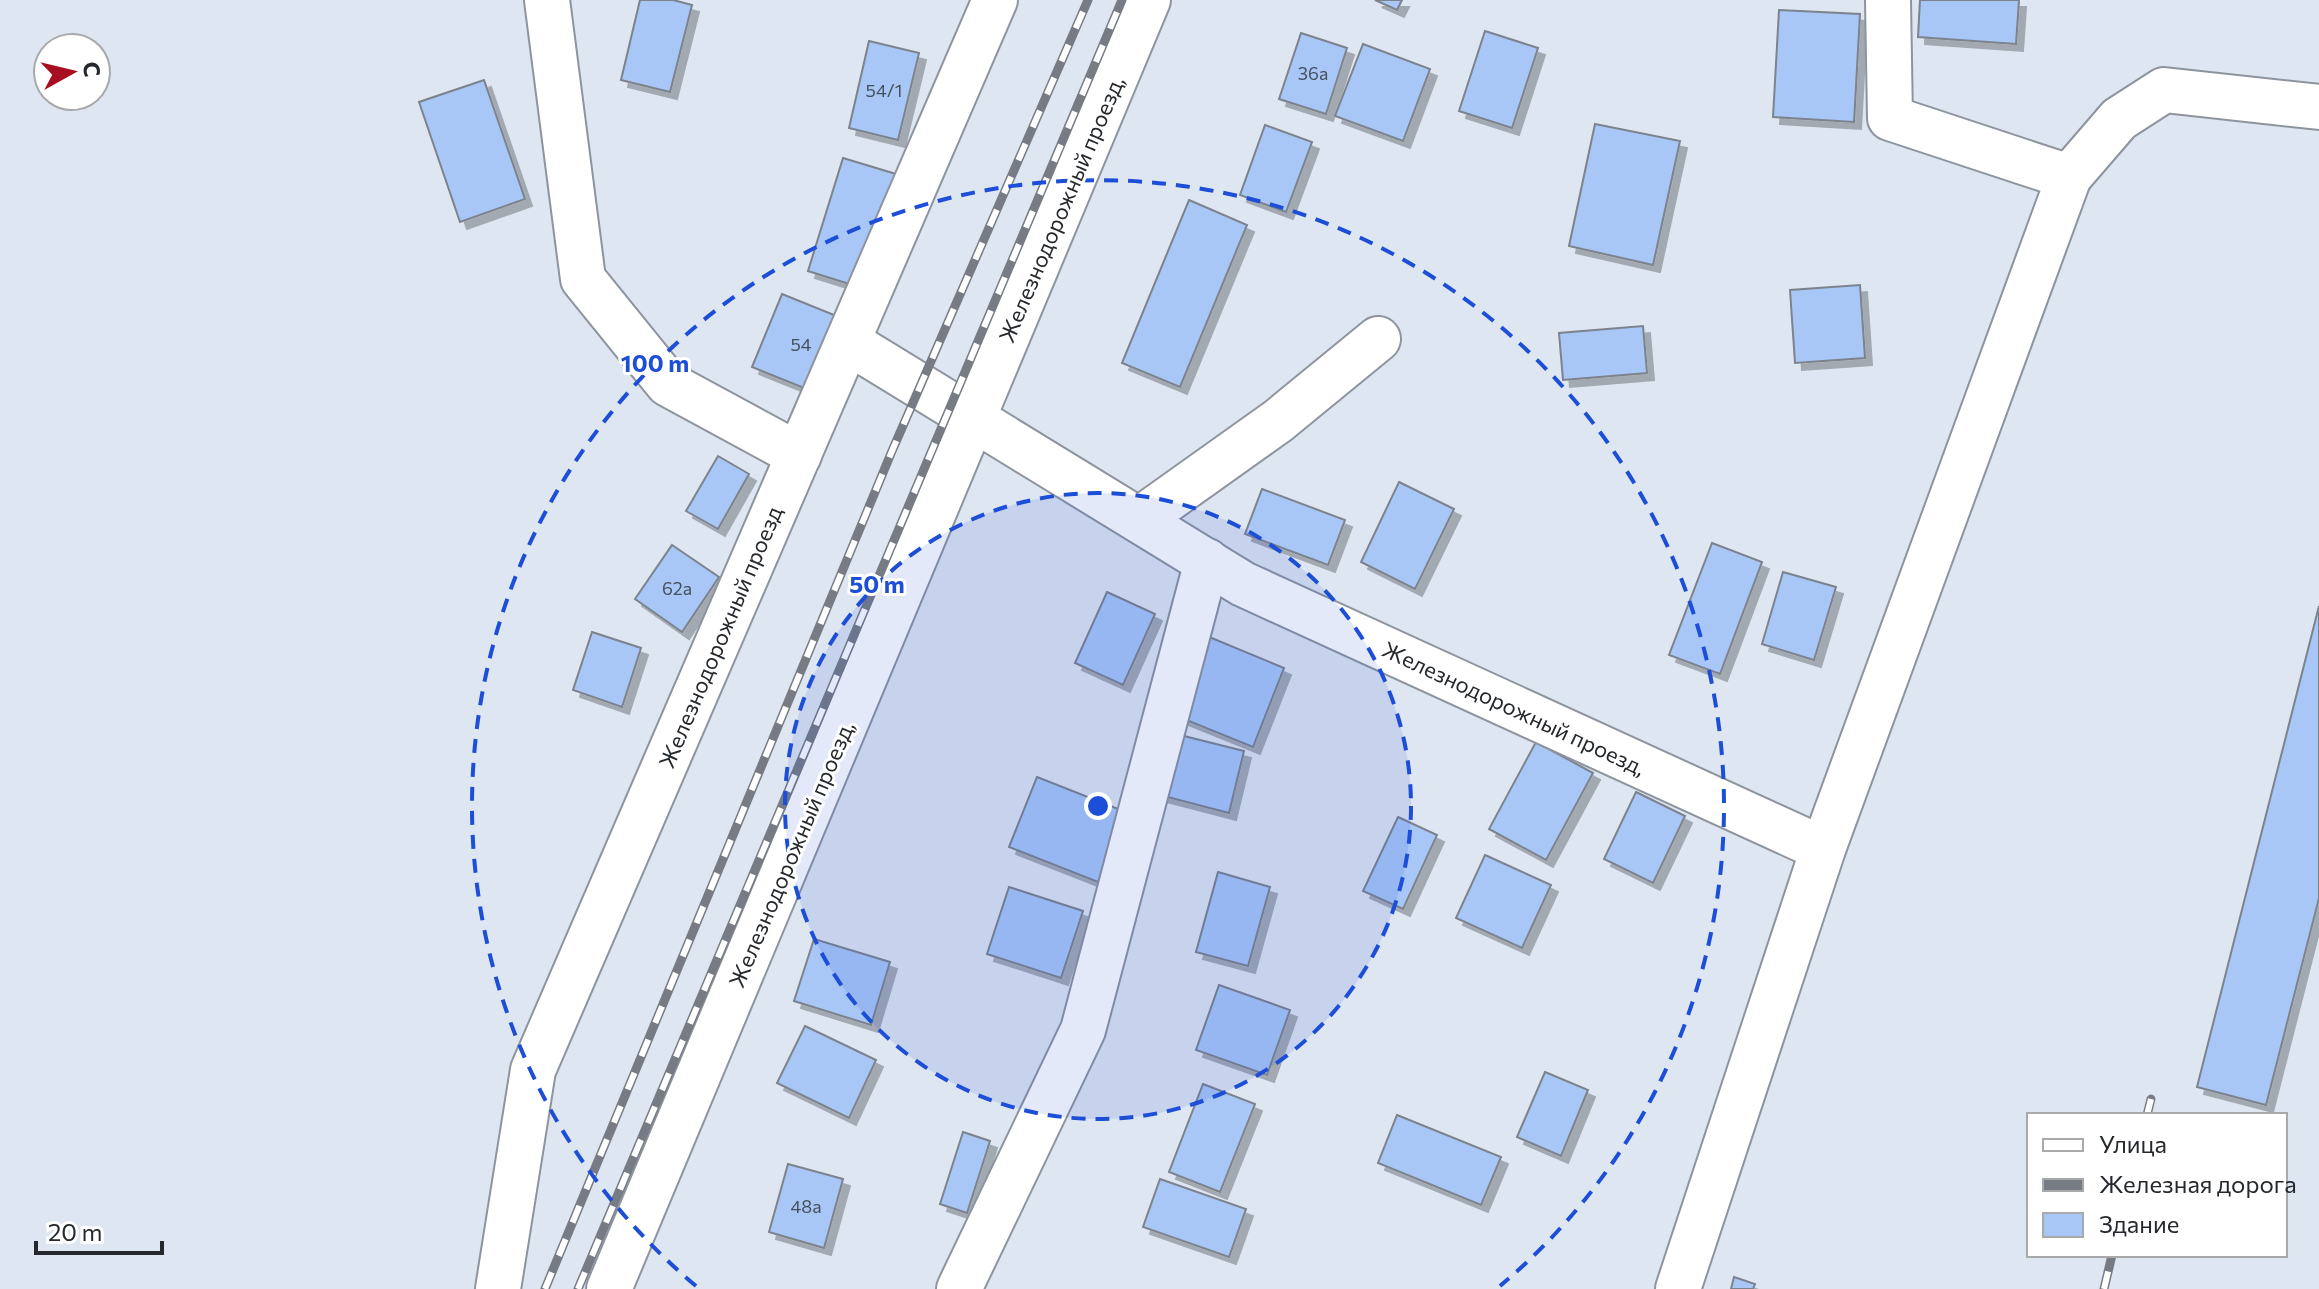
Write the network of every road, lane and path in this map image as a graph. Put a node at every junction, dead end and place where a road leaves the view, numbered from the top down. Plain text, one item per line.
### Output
1 (547, 0) edge
2 (995, 0) edge
3 (1148, 0) edge
4 (1888, 0) edge
5 (2319, 107) edge
6 (2069, 177) junction
7 (1378, 339) dead end
8 (848, 342) junction
9 (974, 418) junction
10 (799, 455) junction
11 (1139, 520) junction
12 (1207, 561) junction
13 (1823, 849) junction
14 (498, 1289) edge
15 (609, 1289) edge
16 (959, 1289) edge
17 (1678, 1289) edge

1 - 10 street
2 - 8 street, Железнодорожный проезд
3 - 9 street, Железнодорожный проезд,
4 - 6 street
5 - 6 street
6 - 13 street
7 - 11 street
8 - 9 street, Железнодорожный проезд,
8 - 10 street, Железнодорожный проезд
9 - 11 street, Железнодорожный проезд,
9 - 15 street, Железнодорожный проезд,
10 - 14 street, Железнодорожный проезд
11 - 12 street, Железнодорожный проезд,
12 - 13 street, Железнодорожный проезд,
12 - 16 street
13 - 17 street

